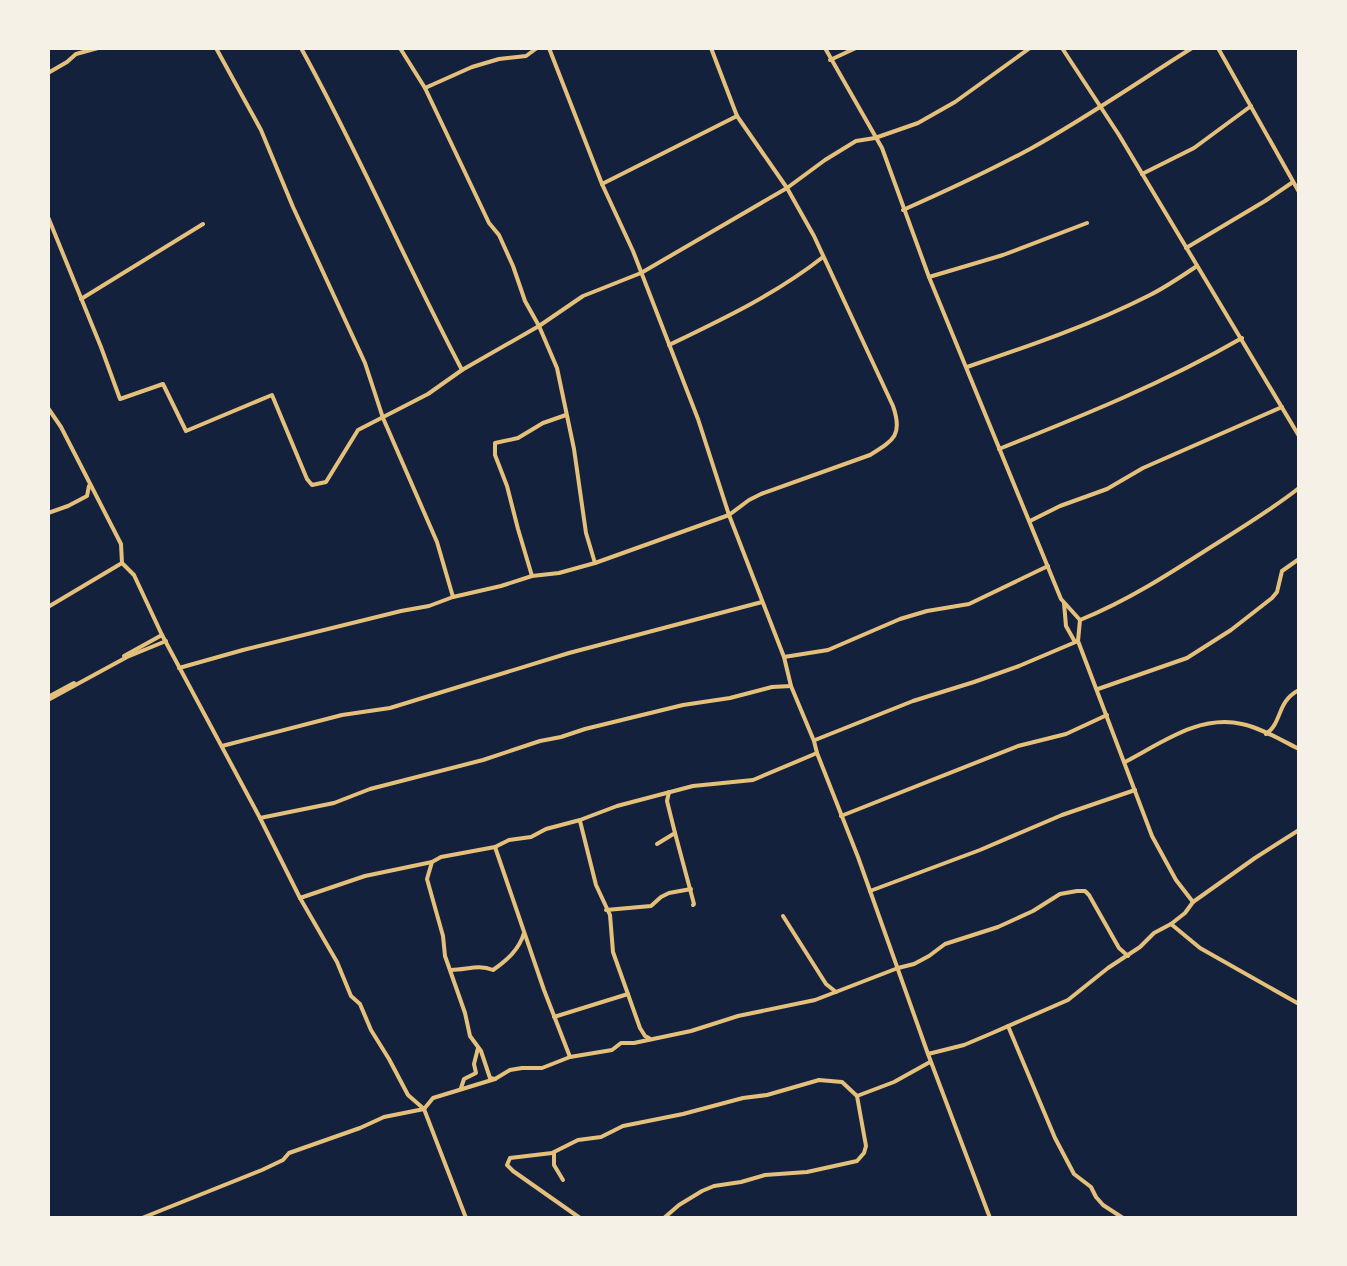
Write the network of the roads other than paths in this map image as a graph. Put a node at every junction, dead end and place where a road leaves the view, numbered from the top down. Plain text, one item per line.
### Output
1 (73, 48) edge
2 (98, 48) edge
3 (216, 48) edge
4 (301, 48) edge
5 (400, 48) edge
6 (537, 48) edge
7 (549, 48) edge
8 (711, 48) edge
9 (825, 48) edge
10 (856, 48) edge
11 (1030, 48) edge
12 (1062, 48) edge
13 (1192, 48) edge
14 (1218, 48) edge
15 (76, 54) junction
16 (830, 60) junction
17 (48, 73) edge
18 (425, 88) junction
19 (1101, 106) junction
20 (1251, 106) junction
21 (737, 116) junction
22 (875, 138) junction
23 (1142, 174) junction
24 (1293, 182) junction
25 (602, 184) junction
26 (787, 188) junction
27 (1299, 192) edge
28 (903, 210) junction
29 (48, 217) edge
30 (1087, 223) dead end
31 (203, 224) dead end
32 (1186, 248) junction
33 (823, 257) junction
34 (1197, 266) junction
35 (641, 273) junction
36 (929, 277) junction
37 (81, 299) junction
38 (539, 326) junction
39 (1242, 338) junction
40 (669, 345) junction
41 (967, 367) junction
42 (462, 370) junction
43 (1282, 407) junction
44 (49, 412) edge
45 (566, 415) junction
46 (383, 418) junction
47 (1299, 436) edge
48 (999, 449) junction
49 (89, 485) junction
50 (1299, 488) edge
51 (48, 513) edge
52 (729, 515) junction
53 (1029, 522) junction
54 (1299, 559) edge
55 (122, 563) junction
56 (595, 563) junction
57 (1048, 566) junction
58 (532, 576) junction
59 (453, 597) junction
60 (762, 602) junction
61 (1064, 603) junction
62 (48, 607) edge
63 (1080, 620) junction
64 (162, 635) junction
65 (166, 641) dead end
66 (1077, 641) junction
67 (784, 657) junction
68 (179, 668) junction
69 (791, 686) junction
70 (1098, 689) junction
71 (1299, 690) edge
72 (48, 699) edge
73 (1107, 715) junction
74 (1266, 734) junction
75 (814, 741) junction
76 (222, 746) junction
77 (1299, 749) edge
78 (817, 753) junction
79 (1125, 762) junction
80 (1135, 790) junction
81 (669, 792) junction
82 (841, 816) junction
83 (260, 818) junction
84 (580, 820) junction
85 (1299, 830) edge
86 (675, 833) junction
87 (657, 844) dead end
88 (495, 847) junction
89 (432, 862) junction
90 (691, 889) junction
91 (870, 891) junction
92 (300, 898) junction
93 (1193, 902) junction
94 (693, 905) dead end
95 (606, 910) junction
96 (783, 916) dead end
97 (1171, 924) junction
98 (525, 931) junction
99 (1128, 956) junction
100 (898, 968) junction
101 (451, 970) junction
102 (836, 992) junction
103 (628, 994) junction
104 (1299, 1004) edge
105 (554, 1017) junction
106 (1008, 1026) junction
107 (651, 1040) junction
108 (478, 1048) junction
109 (928, 1054) junction
110 (570, 1057) junction
111 (930, 1062) junction
112 (495, 1079) junction
113 (460, 1090) junction
114 (857, 1096) junction
115 (424, 1109) junction
116 (555, 1151) junction
117 (563, 1180) dead end
118 (142, 1218) edge
119 (466, 1218) edge
120 (580, 1218) edge
121 (664, 1218) edge
122 (990, 1218) edge
123 (1123, 1218) edge

1 - 15 street
2 - 15 street
3 - 46 street
4 - 42 street
5 - 18 street
6 - 18 street
7 - 25 street
8 - 21 street
9 - 16 street
10 - 16 street
11 - 22 street
12 - 19 street
13 - 19 street
14 - 20 street
15 - 17 street
16 - 22 street
18 - 38 street
19 - 23 street
19 - 28 street
20 - 23 street
20 - 24 street
21 - 25 street
21 - 26 street
22 - 26 street
22 - 28 street
23 - 32 street
24 - 27 street
24 - 32 street
25 - 35 street
26 - 33 street
26 - 35 street
28 - 36 street
29 - 37 street
30 - 36 street
31 - 37 street
32 - 34 street
33 - 40 street
33 - 52 street
34 - 39 street
34 - 41 street
35 - 38 street
35 - 40 street
36 - 41 street
37 - 46 street
38 - 42 street
38 - 45 street
39 - 43 street
39 - 48 street
40 - 52 street
41 - 48 street
42 - 46 street
43 - 47 street
43 - 53 street
44 - 49 street
45 - 56 street
45 - 58 street
46 - 59 street
48 - 53 street
49 - 51 street
49 - 55 street
50 - 63 street
52 - 56 street
52 - 60 street
53 - 57 street
54 - 70 street
55 - 62 street
55 - 64 street
56 - 58 street
57 - 61 street
57 - 67 street
58 - 59 street
59 - 68 street
60 - 67 street
60 - 76 street
61 - 63 street
61 - 66 street
63 - 66 street
64 - 68 street
64 - 72 street
65 - 72 street
66 - 70 street
66 - 75 street
67 - 69 street
68 - 76 street
69 - 75 street
69 - 83 street
70 - 73 street
71 - 74 street
73 - 79 street
73 - 82 street
74 - 77 street
74 - 79 street
75 - 78 street
76 - 83 street
78 - 81 street
78 - 82 street
79 - 80 street
80 - 91 street
80 - 93 street
81 - 84 street
81 - 86 street
82 - 91 street
83 - 92 street
84 - 88 street
84 - 95 street
85 - 93 street
86 - 87 street
86 - 90 street
88 - 89 street
88 - 98 street
89 - 92 street
89 - 101 street
90 - 94 street
90 - 95 street
91 - 100 street
92 - 115 street
93 - 97 street
95 - 103 street
96 - 102 street
97 - 99 street
97 - 104 street
98 - 101 street
98 - 105 street
99 - 100 street
99 - 106 street
100 - 102 street
100 - 109 street
101 - 108 street
102 - 107 street
103 - 105 street
103 - 107 street
105 - 110 street
106 - 109 street
106 - 123 street
107 - 110 street
108 - 112 street
108 - 113 street
109 - 111 street
110 - 112 street
111 - 114 street
111 - 122 street
112 - 113 street
113 - 115 street
114 - 116 street
114 - 121 street
115 - 118 street
115 - 119 street
116 - 117 street
116 - 120 street

